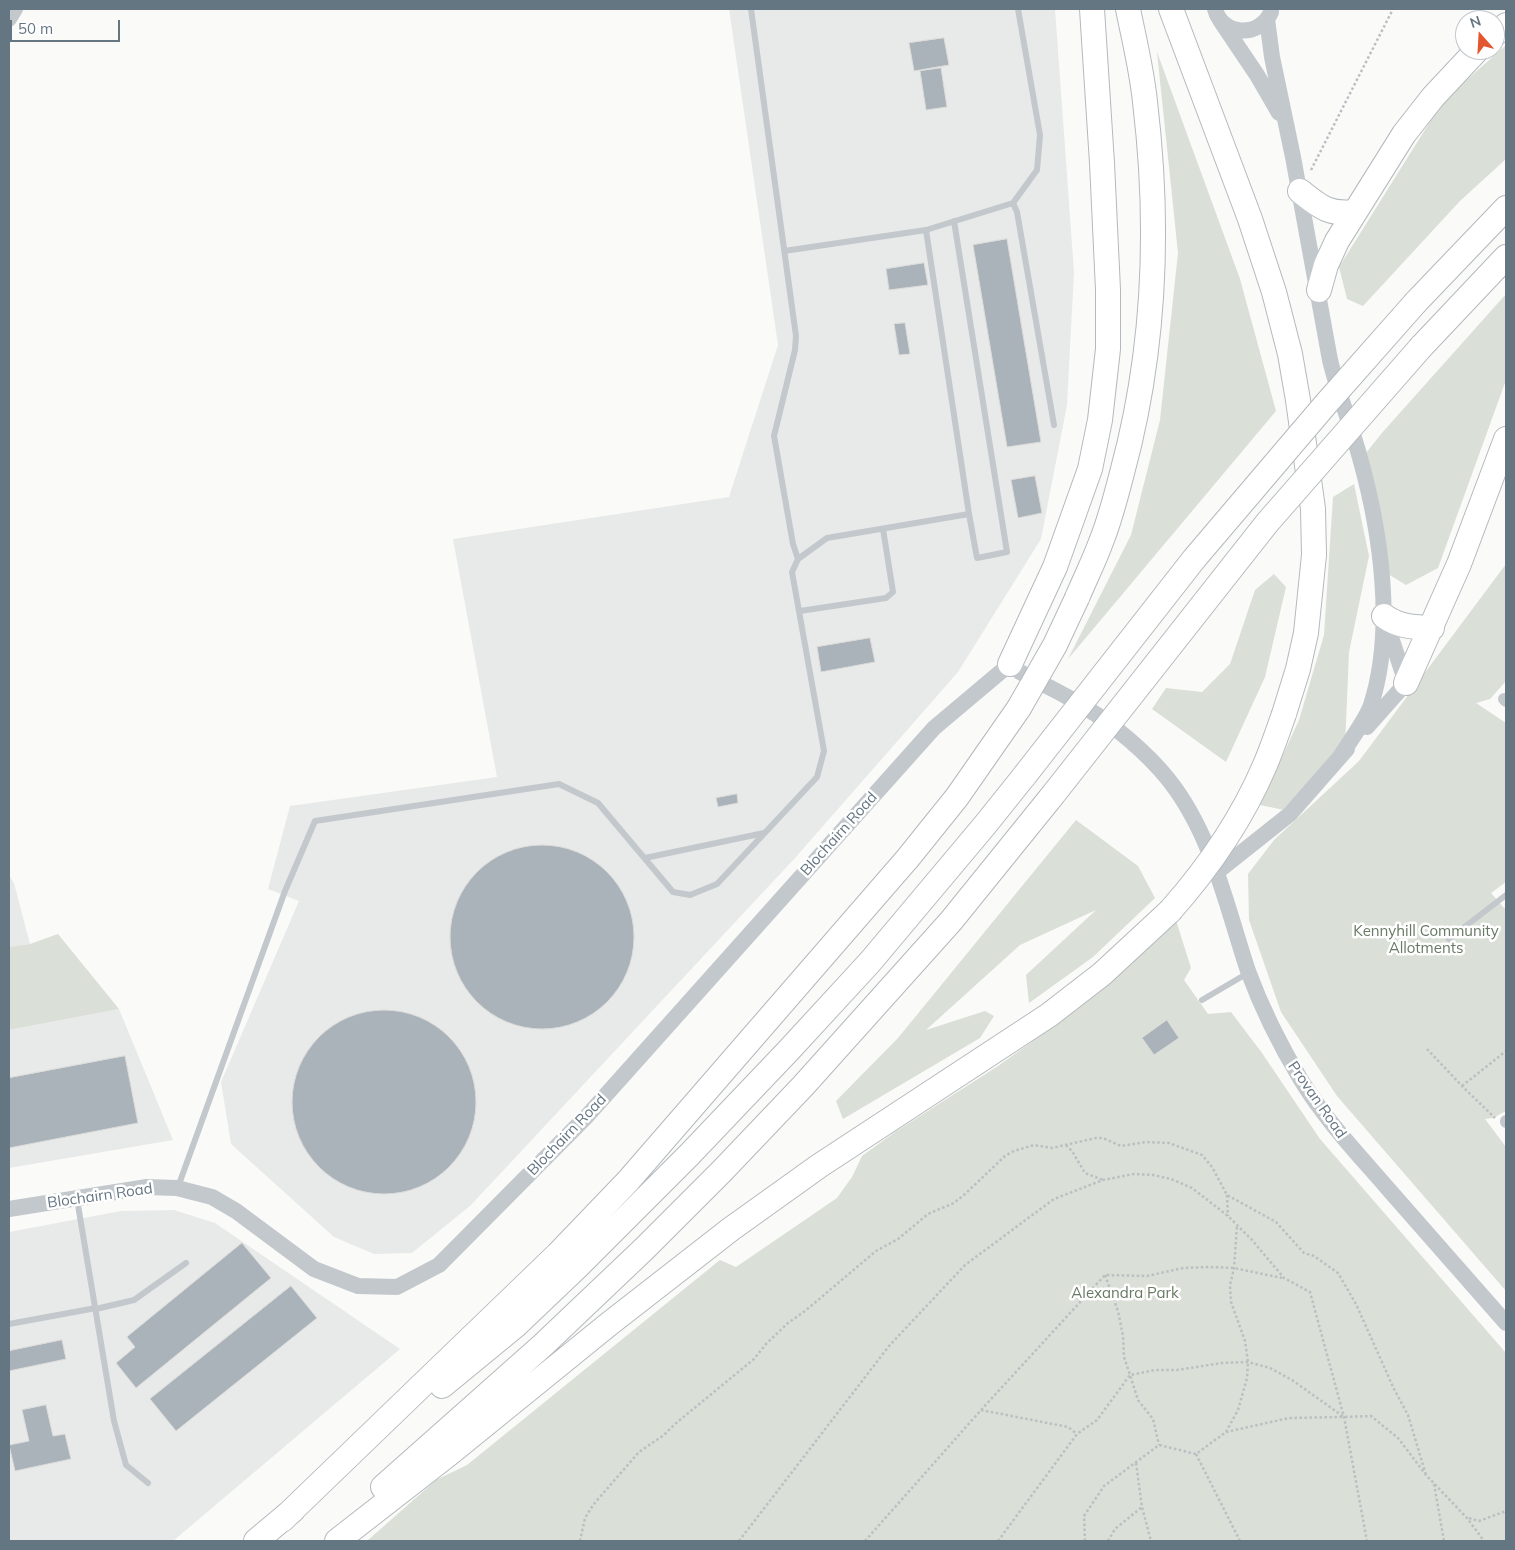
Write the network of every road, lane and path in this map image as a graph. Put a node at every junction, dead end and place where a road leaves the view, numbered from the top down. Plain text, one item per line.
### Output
1 (15, 9) edge
2 (751, 9) edge
3 (1018, 9) edge
4 (1092, 9) edge
5 (1128, 9) edge
6 (1171, 9) edge
7 (1393, 9) edge
8 (1271, 12) edge
9 (1218, 14) edge
10 (9, 19) edge
11 (1468, 60) edge
12 (1289, 141) junction
13 (1300, 191) junction
14 (1013, 203) junction
15 (1506, 208) edge
16 (1354, 212) junction
17 (954, 221) junction
18 (926, 230) junction
19 (784, 251) junction
20 (1506, 257) edge
21 (1319, 290) junction
22 (1054, 425) dead end
23 (1506, 439) edge
24 (969, 514) junction
25 (883, 529) junction
26 (798, 558) junction
27 (800, 611) junction
28 (1384, 616) junction
29 (1432, 628) junction
30 (1010, 664) junction
31 (1406, 683) junction
32 (1340, 757) junction
33 (764, 833) junction
34 (645, 858) junction
35 (1217, 872) junction
36 (1506, 895) edge
37 (1449, 940) dead end
38 (1249, 972) junction
39 (1202, 1000) dead end
40 (1428, 1049) dead end
41 (1506, 1052) edge
42 (1462, 1086) junction
43 (1506, 1121) edge
44 (1066, 1145) junction
45 (1103, 1180) junction
46 (177, 1188) junction
47 (1227, 1195) junction
48 (77, 1198) junction
49 (9, 1210) edge
50 (1228, 1216) junction
51 (1237, 1225) junction
52 (186, 1263) dead end
53 (1234, 1268) junction
54 (1105, 1274) junction
55 (1284, 1278) junction
56 (96, 1308) junction
57 (1506, 1323) edge
58 (9, 1324) edge
59 (1248, 1362) junction
60 (1130, 1375) junction
61 (981, 1410) junction
62 (1344, 1417) junction
63 (1226, 1432) junction
64 (1077, 1434) junction
65 (1158, 1445) junction
66 (1196, 1454) junction
67 (1136, 1463) junction
68 (1426, 1475) junction
69 (148, 1483) dead end
70 (1434, 1483) junction
71 (1142, 1507) junction
72 (1506, 1511) edge
73 (1467, 1518) junction
74 (282, 1520) junction
75 (256, 1541) edge
76 (321, 1541) edge
77 (337, 1541) edge
78 (580, 1541) edge
79 (739, 1541) edge
80 (865, 1541) edge
81 (998, 1541) edge
82 (1084, 1541) edge
83 (1108, 1541) edge
84 (1150, 1541) edge
85 (1240, 1541) edge
86 (1367, 1541) edge
87 (1444, 1541) edge
88 (1484, 1541) edge

1 - 10 street
2 - 19 lane
3 - 14 lane
4 - 30 highway
5 - 74 highway, bridge
6 - 77 highway, bridge
7 - 13 path
8 - 9 street
8 - 12 street
9 - 12 street
11 - 16 highway
12 - 13 street
13 - 16 highway
13 - 21 street
14 - 17 lane
14 - 22 lane
15 - 74 highway, bridge
16 - 21 highway
17 - 18 lane
17 - 24 lane
18 - 19 lane
18 - 24 lane
19 - 26 lane
20 - 76 highway, bridge
21 - 28 street
23 - 29 highway
24 - 25 lane
25 - 26 lane
25 - 27 lane
26 - 27 lane
27 - 33 lane
28 - 29 highway
28 - 31 street
28 - 32 street
29 - 31 highway
30 - 35 street, Provan Road
30 - 46 street, Blochairn Road
31 - 32 street
32 - 35 street
33 - 34 lane
33 - 34 lane
34 - 46 lane
35 - 38 street, Provan Road
36 - 37 lane
38 - 39 lane
38 - 57 street, Provan Road
40 - 42 path
41 - 42 path
42 - 43 path
44 - 45 path
44 - 47 path
44 - 78 path
45 - 50 path
45 - 79 path
46 - 48 street, Blochairn Road
47 - 50 path
47 - 68 path
48 - 49 street, Blochairn Road
48 - 56 lane
50 - 51 path
51 - 53 path
51 - 55 path
52 - 56 lane
53 - 54 path
53 - 55 path
53 - 59 path
54 - 60 path
54 - 61 path
55 - 62 path
56 - 58 lane
56 - 69 lane
59 - 60 path
59 - 62 path
59 - 63 path
60 - 64 path
60 - 65 path
61 - 64 path
61 - 80 path
62 - 63 path
62 - 68 path
62 - 86 path
63 - 66 path
64 - 81 path
65 - 66 path
65 - 67 path
66 - 85 path
67 - 71 path
67 - 82 path
68 - 70 path
70 - 73 path
70 - 87 path
71 - 83 path
71 - 84 path
72 - 73 path
73 - 88 path
74 - 75 highway

